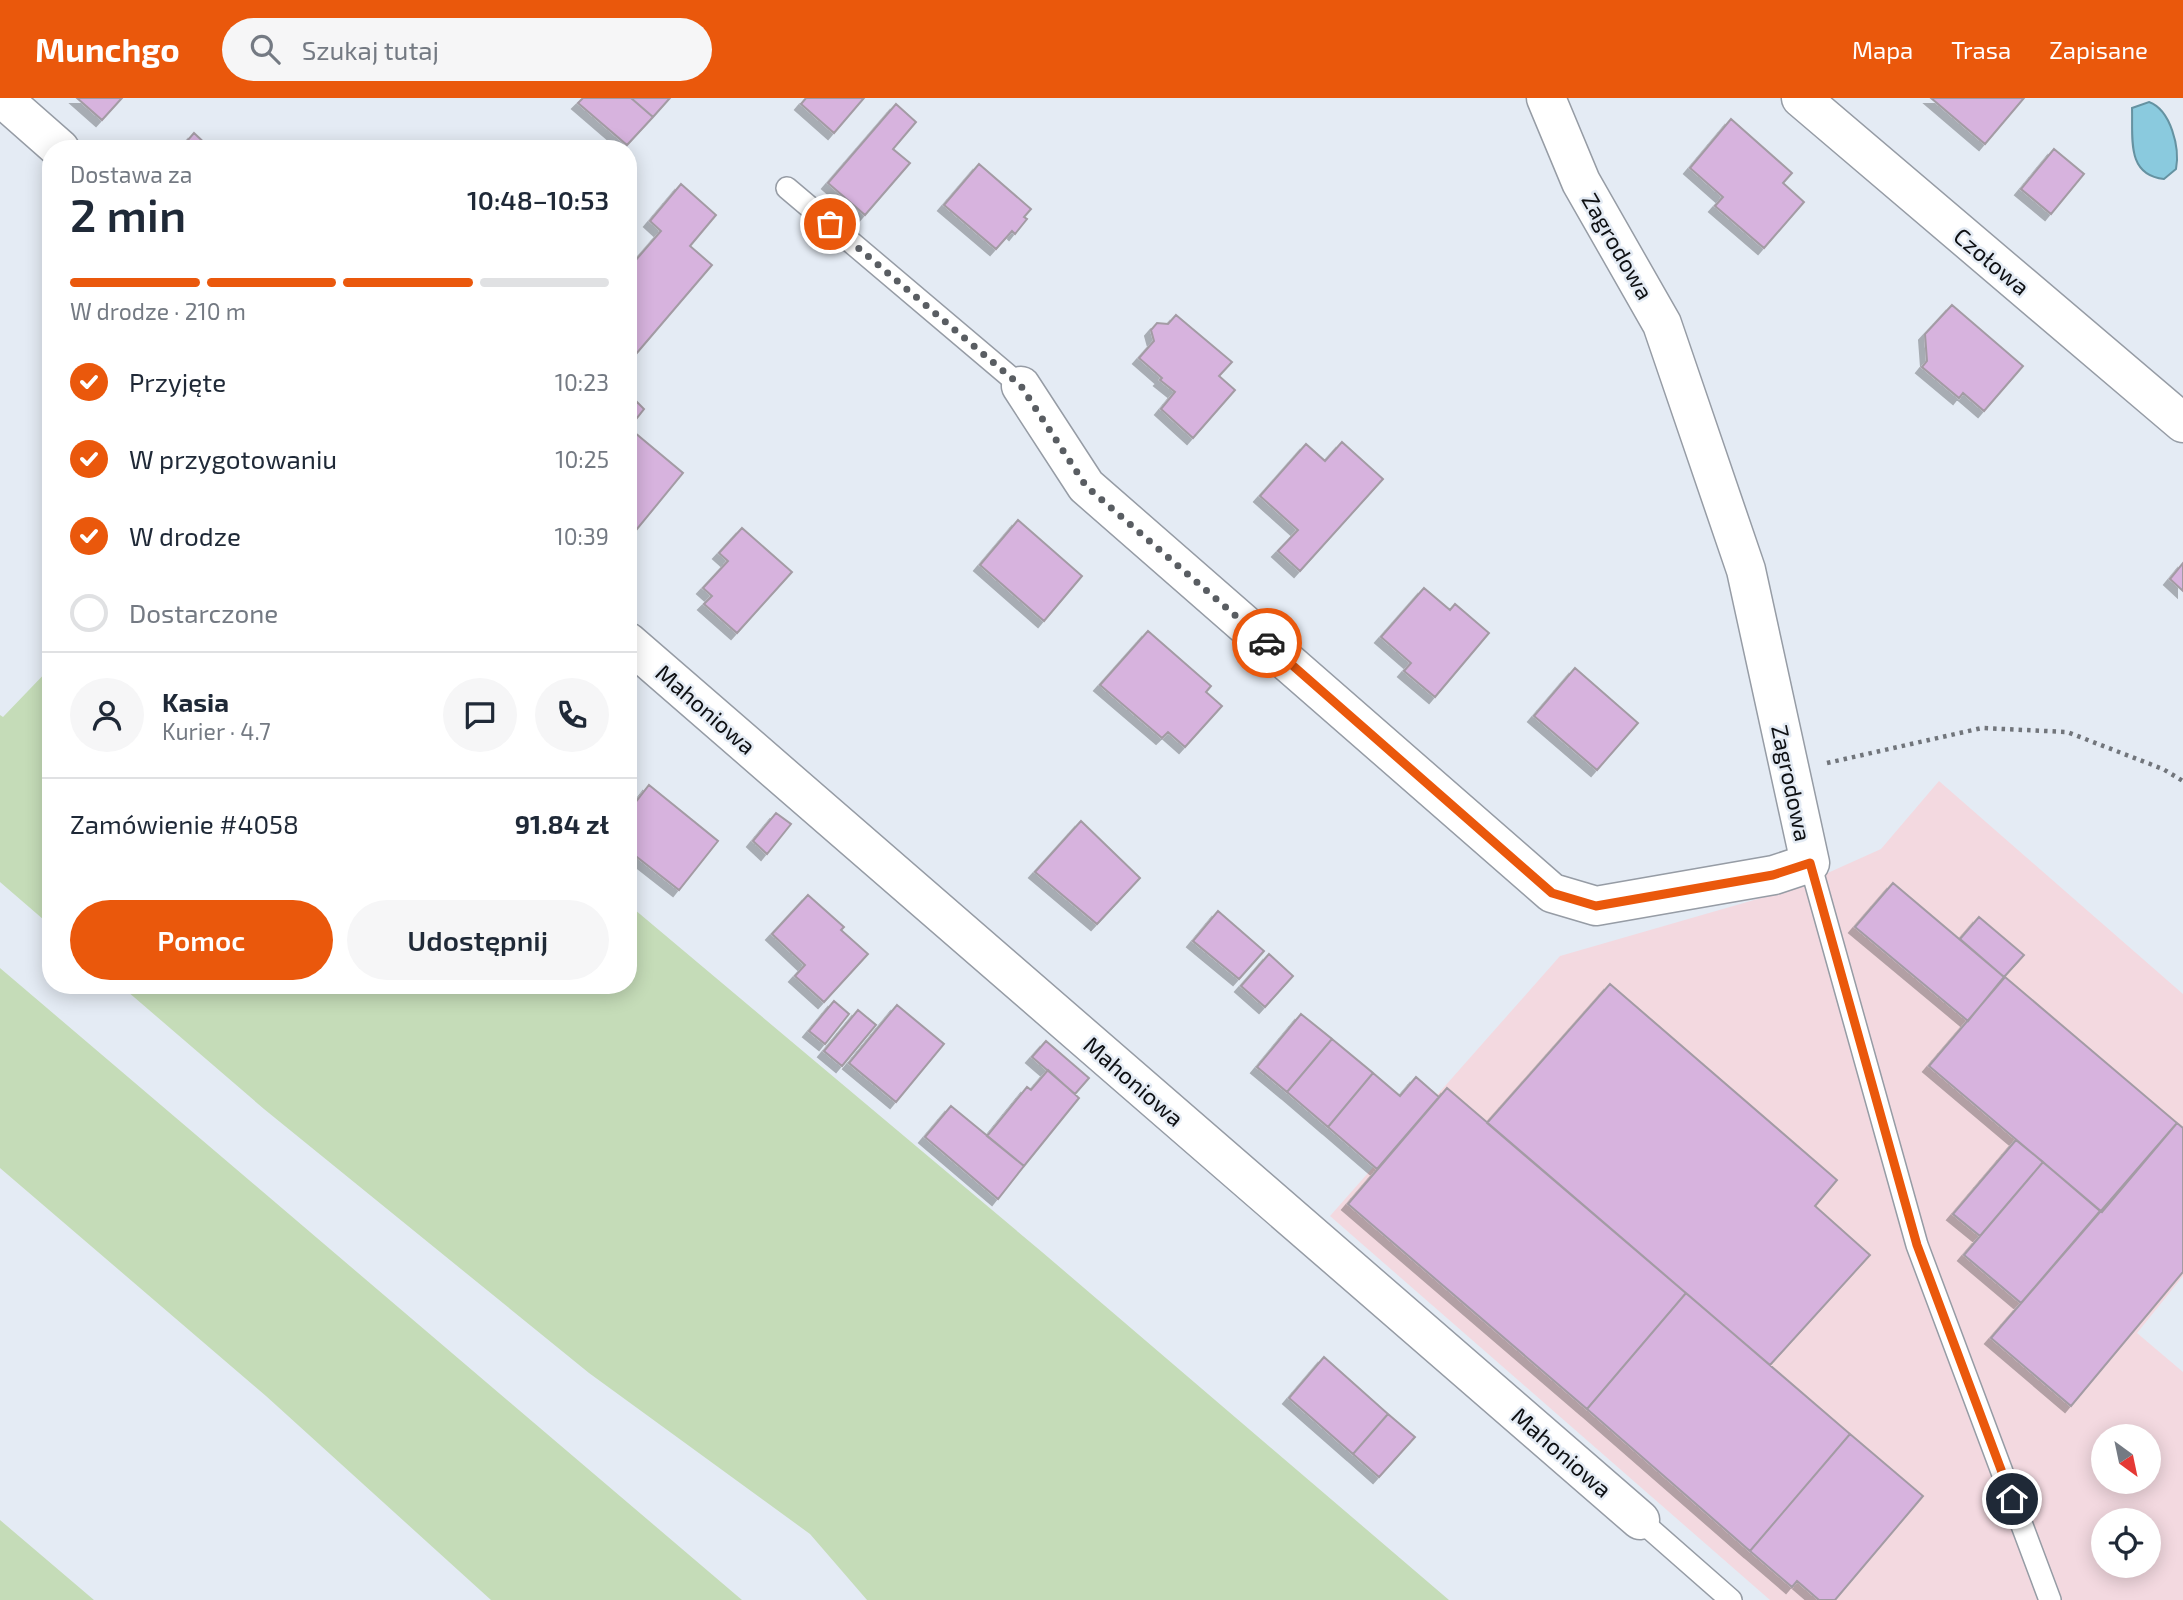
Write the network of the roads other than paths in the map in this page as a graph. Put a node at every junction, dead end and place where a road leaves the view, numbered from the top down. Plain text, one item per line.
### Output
1 (2, 98) edge
2 (1546, 98) edge
3 (1801, 98) edge
4 (51, 140) edge
5 (787, 188) dead end
6 (1021, 386) joint
7 (2183, 423) edge
8 (637, 650) edge
9 (1810, 863) junction
10 (1640, 1520) joint
11 (1731, 1600) edge
12 (2050, 1600) edge

1 - 4 street
2 - 9 street, Zagrodowa
3 - 7 street, Czołowa
5 - 6 lane
6 - 9 street
8 - 10 street, Mahoniowa
9 - 12 lane, Zagrodowa
10 - 11 lane

